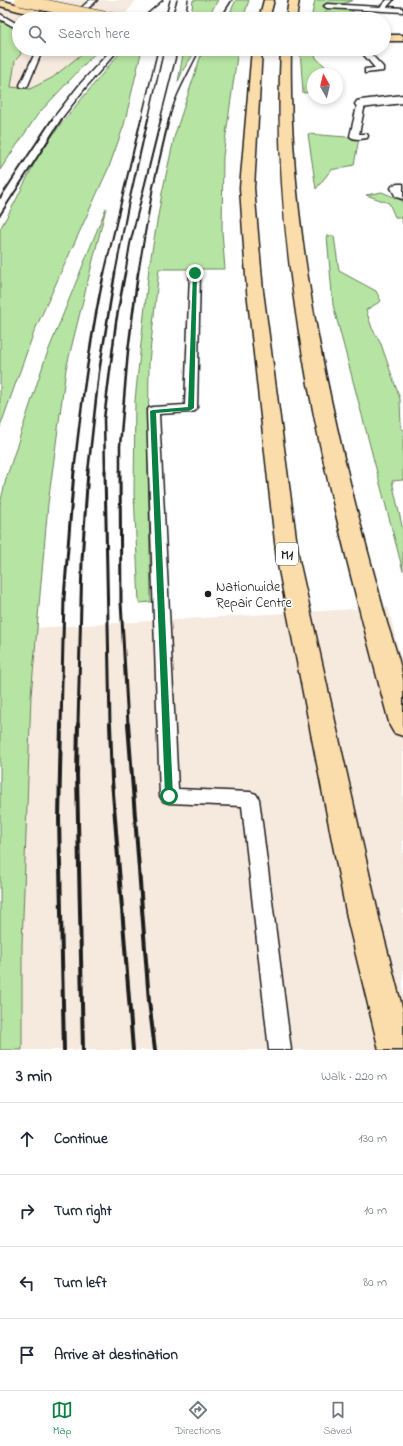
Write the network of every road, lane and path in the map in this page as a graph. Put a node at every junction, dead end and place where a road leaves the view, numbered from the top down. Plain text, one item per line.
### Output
1 (20, 0) edge
2 (94, 0) edge
3 (268, 0) edge
4 (294, 0) edge
5 (390, 0) edge
6 (0, 3) edge
7 (327, 6) dead end
8 (382, 9) junction
9 (403, 10) edge
10 (31, 12) edge
11 (76, 12) edge
12 (76, 12) edge
13 (265, 12) edge
14 (292, 12) edge
15 (0, 16) edge
16 (12, 24) edge
17 (391, 38) edge
18 (403, 38) edge
19 (38, 56) edge
20 (256, 56) edge
21 (286, 56) edge
22 (368, 56) edge
23 (368, 71) dead end
24 (24, 85) dead end
25 (403, 99) edge
26 (361, 104) joint
27 (364, 136) dead end
28 (403, 188) edge
29 (403, 195) edge
30 (195, 273) dead end
31 (403, 726) edge
32 (280, 1050) edge
33 (396, 1050) edge

1 - 11 main road, bridge
2 - 12 lane
3 - 13 main road
4 - 14 main road
5 - 8 lane
6 - 10 main road
7 - 8 lane
8 - 9 lane
15 - 16 lane
17 - 18 main road
19 - 24 lane
20 - 33 main road, M1
21 - 31 main road
22 - 23 lane
25 - 26 street
26 - 27 lane
28 - 29 street
30 - 32 lane

